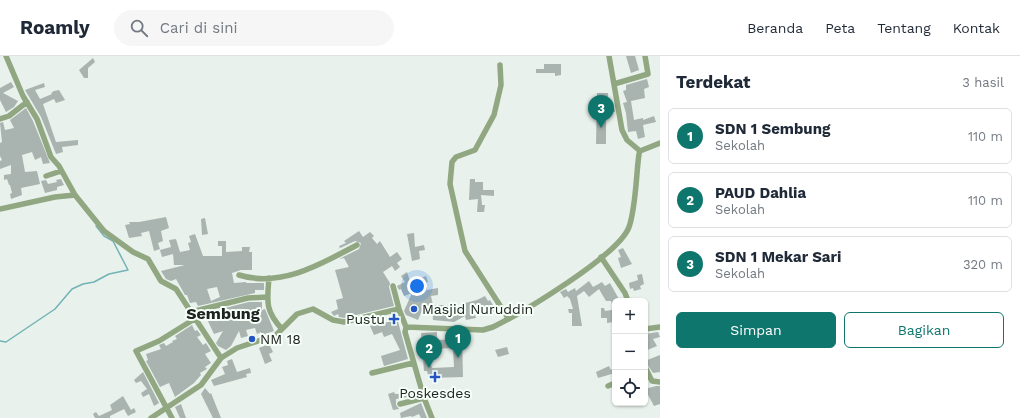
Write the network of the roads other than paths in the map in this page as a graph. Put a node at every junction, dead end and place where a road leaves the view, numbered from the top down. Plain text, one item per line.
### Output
1 (6, 56) edge
2 (609, 56) edge
3 (645, 56) edge
4 (500, 65) dead end
5 (614, 84) junction
6 (27, 102) junction
7 (0, 119) edge
8 (660, 143) edge
9 (640, 151) junction
10 (61, 171) junction
11 (46, 176) dead end
12 (75, 196) junction
13 (0, 209) edge
14 (357, 245) dead end
15 (601, 257) junction
16 (239, 275) dead end
17 (270, 278) junction
18 (393, 286) dead end
19 (267, 297) junction
20 (627, 298) edge
21 (399, 309) junction
22 (191, 312) junction
23 (196, 318) junction
24 (508, 318) junction
25 (406, 327) junction
26 (660, 327) edge
27 (282, 329) junction
28 (648, 329) edge
29 (221, 358) junction
30 (413, 363) junction
31 (372, 373) dead end
32 (648, 376) edge
33 (660, 382) edge
34 (612, 384) edge
35 (608, 386) dead end
36 (424, 398) junction
37 (400, 404) dead end
38 (167, 408) junction
39 (151, 418) edge
40 (172, 418) edge
41 (432, 418) edge

1 - 6 street
2 - 5 street
3 - 5 street
4 - 24 street
5 - 9 street
6 - 7 street
6 - 10 street
8 - 9 street
9 - 15 street
10 - 11 street
10 - 12 street
12 - 13 street
12 - 22 street
14 - 17 street
15 - 20 street
15 - 24 street
16 - 17 street
17 - 19 street
18 - 21 street
19 - 22 street
19 - 27 street
21 - 25 street
21 - 27 street
22 - 23 street
23 - 29 street
23 - 38 street
24 - 25 street
25 - 30 street
26 - 28 street
27 - 29 street
29 - 38 street
30 - 31 street
30 - 36 street
32 - 33 street
34 - 35 street
36 - 37 street
36 - 41 street
38 - 39 street
38 - 40 street

